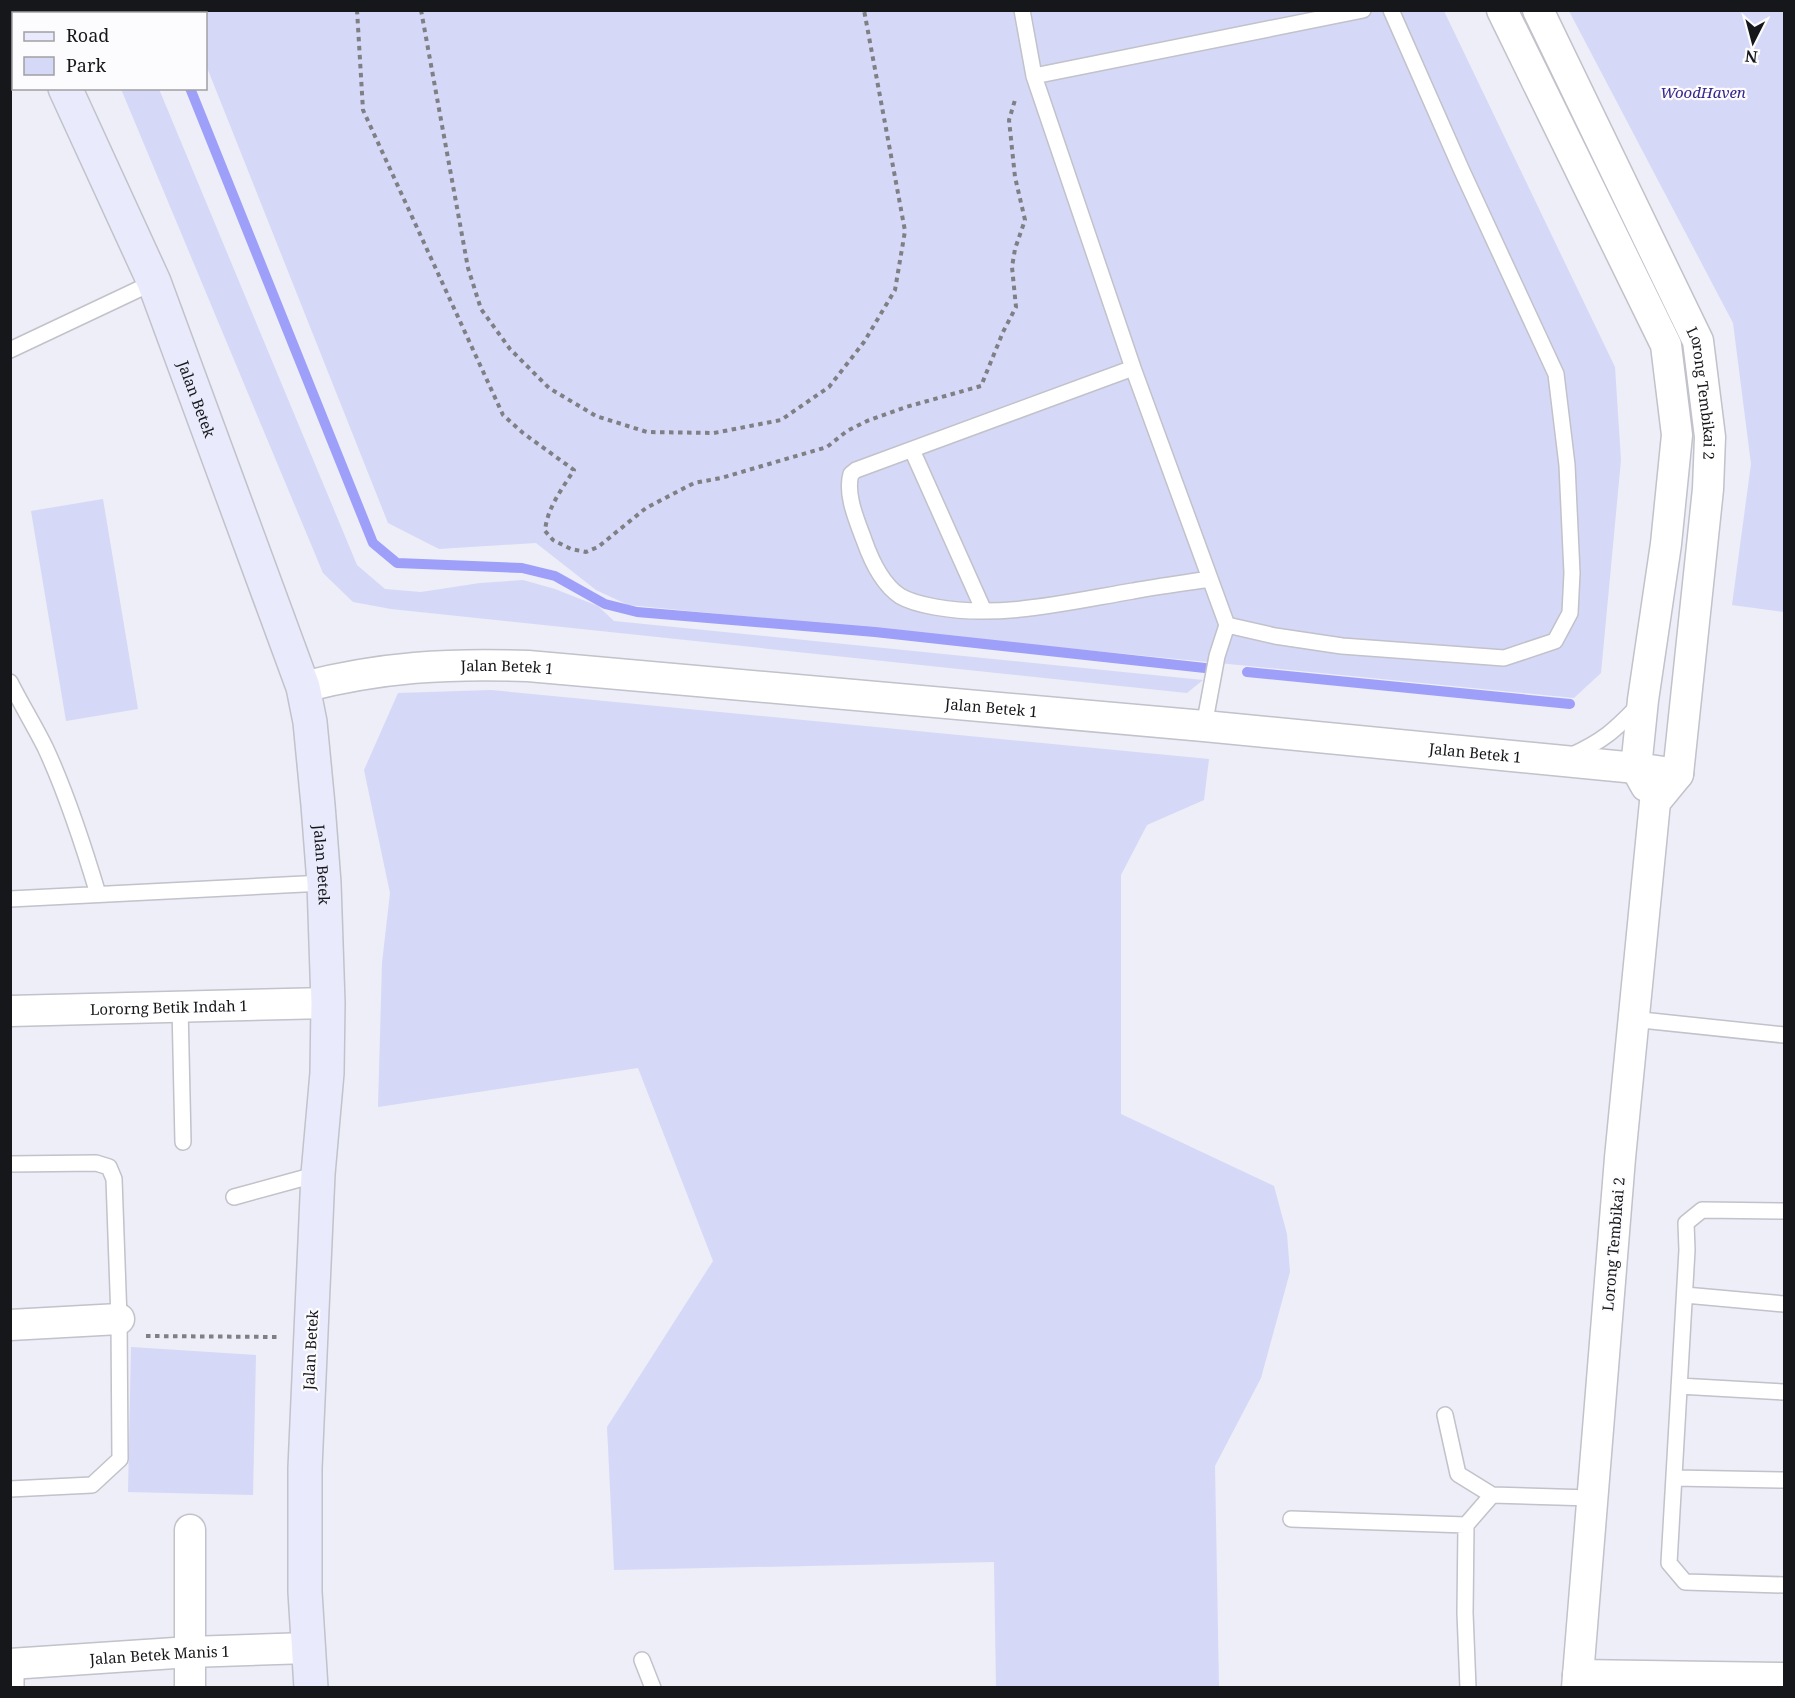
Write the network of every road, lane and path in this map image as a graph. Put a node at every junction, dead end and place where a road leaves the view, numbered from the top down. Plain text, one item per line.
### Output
1 (357, 10) edge
2 (421, 10) edge
3 (864, 10) edge
4 (1022, 10) edge
5 (1362, 10) edge
6 (1391, 10) edge
7 (1502, 10) edge
8 (1538, 10) edge
9 (1034, 76) junction
10 (66, 90) edge
11 (154, 282) junction
12 (10, 350) edge
13 (1133, 368) junction
14 (912, 450) junction
15 (1666, 544) junction
16 (1701, 548) junction
17 (1210, 579) junction
18 (984, 611) junction
19 (1227, 625) junction
20 (10, 682) edge
21 (303, 687) junction
22 (1643, 700) junction
23 (1204, 726) junction
24 (1559, 761) junction
25 (1635, 768) junction
26 (1678, 774) junction
27 (1655, 802) junction
28 (324, 883) junction
29 (98, 894) junction
30 (10, 899) edge
31 (328, 1003) junction
32 (180, 1006) junction
33 (10, 1011) edge
34 (1632, 1019) junction
35 (1785, 1035) edge
36 (183, 1142) dead end
37 (10, 1164) edge
38 (318, 1174) junction
39 (234, 1197) dead end
40 (1785, 1211) edge
41 (1685, 1294) junction
42 (1785, 1305) edge
43 (120, 1319) junction
44 (10, 1325) edge
45 (310, 1337) junction
46 (1679, 1386) junction
47 (1785, 1392) edge
48 (1446, 1415) dead end
49 (1674, 1478) junction
50 (1785, 1480) edge
51 (10, 1489) edge
52 (1492, 1495) junction
53 (1591, 1498) junction
54 (1291, 1519) dead end
55 (1466, 1525) junction
56 (190, 1530) dead end
57 (1785, 1585) edge
58 (308, 1648) junction
59 (190, 1652) junction
60 (642, 1660) dead end
61 (14, 1672) edge
62 (1785, 1678) edge
63 (1578, 1681) edge
64 (190, 1688) edge
65 (310, 1688) edge
66 (653, 1688) edge
67 (1468, 1688) edge

1 - 9 path
2 - 3 path
4 - 9 lane
5 - 9 lane
6 - 19 lane
7 - 15 street, Lorong Tembikai 2
8 - 16 street, Lorong Tembikai 2
9 - 13 lane
10 - 11 street, Jalan Betek
11 - 12 lane
11 - 21 street, Jalan Betek
13 - 14 lane
13 - 17 lane
14 - 18 lane
14 - 18 lane
15 - 16 street
15 - 22 street, Lorong Tembikai 2
16 - 26 street, Lorong Tembikai 2
17 - 18 lane
17 - 19 lane
19 - 23 lane
20 - 29 lane
21 - 23 street, Jalan Betek 1
21 - 28 street, Jalan Betek
22 - 24 lane
22 - 25 street, Lorong Tembikai 2
23 - 24 street, Jalan Betek 1
24 - 25 street, Jalan Betek 1
25 - 26 street, Jalan Betek 1
25 - 27 street
26 - 27 street
27 - 34 street, Lorong Tembikai 2
28 - 29 lane
28 - 31 street, Jalan Betek
29 - 30 lane
31 - 32 street, Lororng Betik Indah 1
31 - 38 street, Jalan Betek
32 - 33 street, Lororng Betik Indah 1
32 - 36 lane
34 - 35 lane
34 - 53 street, Lorong Tembikai 2
37 - 43 lane
38 - 39 lane
38 - 45 street, Jalan Betek
40 - 41 lane
41 - 42 lane
41 - 46 lane
43 - 44 street
43 - 45 path
43 - 51 lane
45 - 58 street, Jalan Betek
46 - 47 lane
46 - 49 lane
48 - 52 lane
49 - 50 lane
49 - 57 lane
52 - 53 lane
52 - 55 lane
53 - 63 street, Lorong Tembikai 2
54 - 55 lane
55 - 67 lane
56 - 59 street
58 - 59 street, Jalan Betek Manis 1
58 - 65 street, Jalan Betek
59 - 61 street, Jalan Betek Manis 1
59 - 64 street
60 - 66 lane
62 - 63 street

